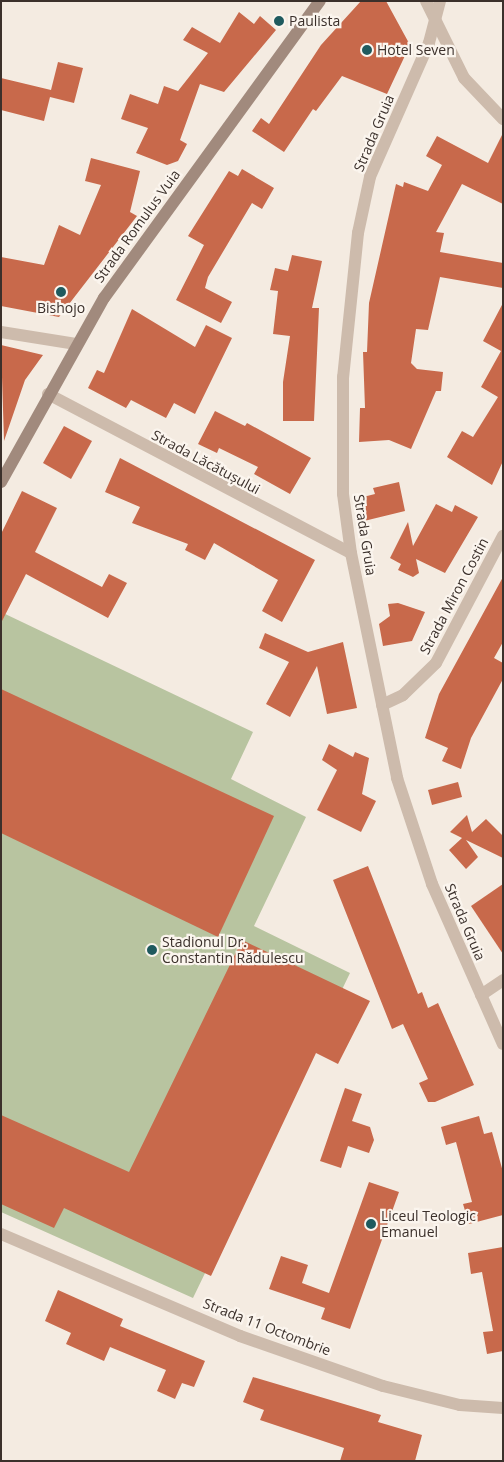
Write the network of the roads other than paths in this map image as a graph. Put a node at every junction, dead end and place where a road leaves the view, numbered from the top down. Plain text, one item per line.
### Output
1 (320, 1) edge
2 (426, 1) edge
3 (440, 1) edge
4 (438, 21) junction
5 (503, 118) edge
6 (1, 332) edge
7 (76, 344) junction
8 (48, 394) junction
9 (1, 482) edge
10 (503, 536) edge
11 (351, 553) junction
12 (382, 705) junction
13 (503, 980) edge
14 (481, 995) junction
15 (503, 1044) edge
16 (1, 1234) edge
17 (503, 1408) edge

1 - 7 street, Strada Romulus Vuia
2 - 4 street
3 - 4 street
4 - 5 street
4 - 11 street, Strada Gruia
6 - 7 street
7 - 8 street, Strada Romulus Vuia
8 - 9 street, Strada Romulus Vuia
8 - 11 street, Strada Lăcătușului
10 - 12 street, Strada Miron Costin
11 - 12 street, Strada Gruia
12 - 14 street, Strada Gruia
13 - 14 street
14 - 15 street, Strada Gruia
16 - 17 street, Strada 11 Octombrie

